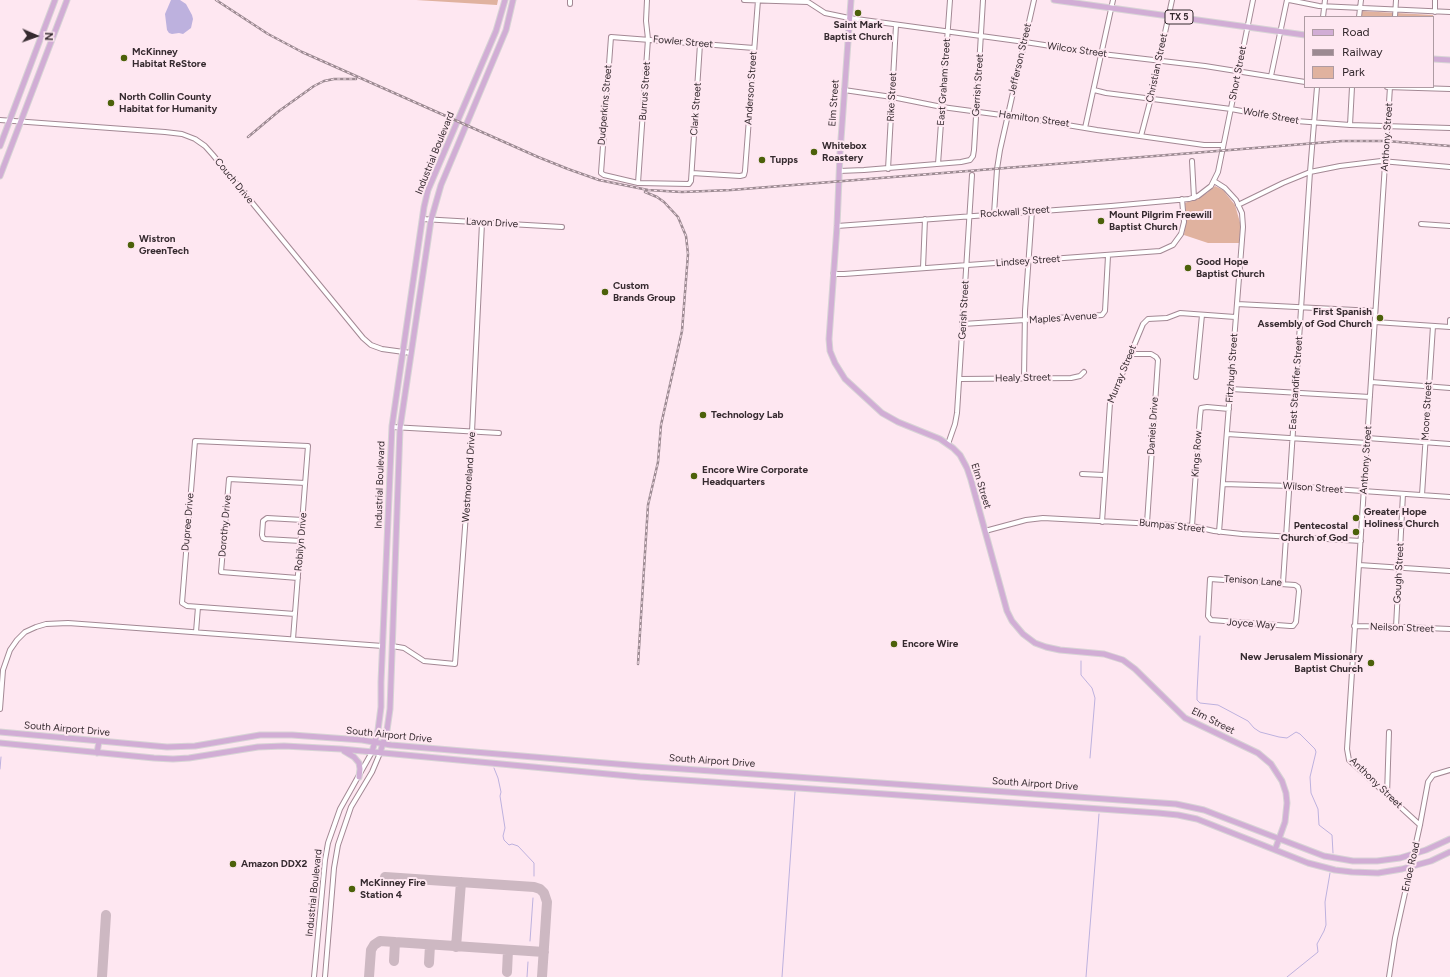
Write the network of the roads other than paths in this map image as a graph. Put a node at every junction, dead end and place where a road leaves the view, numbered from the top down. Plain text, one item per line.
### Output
1 (55, 0) edge
2 (67, 0) edge
3 (504, 0) edge
4 (514, 0) edge
5 (647, 0) edge
6 (744, 0) edge
7 (758, 0) edge
8 (851, 0) edge
9 (950, 0) edge
10 (984, 0) edge
11 (1034, 0) edge
12 (1054, 0) edge
13 (1113, 0) edge
14 (1172, 0) edge
15 (1253, 0) edge
16 (1288, 0) edge
17 (1325, 0) edge
18 (1361, 0) edge
19 (1396, 0) edge
20 (1435, 0) edge
21 (1324, 6) junction
22 (1111, 8) junction
23 (1360, 8) junction
24 (1395, 10) junction
25 (1435, 12) junction
26 (1450, 12) edge
27 (1168, 16) junction
28 (1323, 16) edge
29 (1359, 16) edge
30 (1395, 16) edge
31 (849, 18) junction
32 (896, 25) junction
33 (1248, 27) junction
34 (1280, 31) junction
35 (947, 32) junction
36 (1304, 35) edge
37 (981, 36) junction
38 (611, 37) joint
39 (648, 39) junction
40 (1025, 42) junction
41 (700, 44) junction
42 (754, 48) junction
43 (1102, 54) junction
44 (1434, 59) edge
45 (1158, 60) junction
46 (1450, 60) edge
47 (479, 70) junction
48 (1239, 71) junction
49 (488, 72) junction
50 (1271, 76) junction
51 (1304, 82) edge
52 (1317, 88) edge
53 (1352, 88) edge
54 (1389, 88) edge
55 (1409, 88) edge
56 (844, 90) junction
57 (1094, 90) junction
58 (1450, 90) edge
59 (892, 97) junction
60 (1151, 98) junction
61 (476, 102) junction
62 (942, 107) junction
63 (1231, 108) junction
64 (976, 111) junction
65 (1008, 115) junction
66 (0, 120) edge
67 (10, 121) junction
68 (22, 121) junction
69 (1314, 122) junction
70 (1350, 125) junction
71 (1387, 126) junction
72 (1085, 128) junction
73 (1450, 128) edge
74 (1141, 136) junction
75 (1224, 145) junction
76 (0, 146) edge
77 (1192, 160) dead end
78 (1385, 162) junction
79 (938, 164) junction
80 (1450, 167) edge
81 (888, 169) junction
82 (839, 171) junction
83 (1310, 172) junction
84 (692, 173) junction
85 (972, 175) dead end
86 (0, 176) edge
87 (1214, 181) junction
88 (638, 182) junction
89 (1194, 198) junction
90 (1182, 199) junction
91 (1238, 204) junction
92 (1032, 211) junction
93 (994, 214) junction
94 (970, 216) junction
95 (925, 219) junction
96 (422, 220) junction
97 (431, 220) junction
98 (482, 223) junction
99 (1421, 224) dead end
100 (836, 226) junction
101 (1450, 226) edge
102 (562, 227) dead end
103 (1108, 256) junction
104 (1029, 261) junction
105 (967, 265) junction
106 (923, 268) junction
107 (833, 274) junction
108 (1237, 304) junction
109 (1301, 307) junction
110 (1376, 311) junction
111 (1202, 315) junction
112 (1235, 317) junction
113 (1025, 320) junction
114 (1450, 320) edge
115 (1375, 322) junction
116 (963, 324) junction
117 (1433, 326) junction
118 (1450, 327) edge
119 (402, 352) junction
120 (411, 353) junction
121 (1130, 354) junction
122 (1084, 372) dead end
123 (1196, 377) dead end
124 (1024, 378) junction
125 (960, 379) junction
126 (1371, 382) junction
127 (1428, 387) junction
128 (1450, 388) edge
129 (1231, 389) junction
130 (1296, 393) junction
131 (1370, 397) junction
132 (1229, 409) junction
133 (1102, 426) dead end
134 (1107, 426) junction
135 (392, 427) junction
136 (400, 428) junction
137 (472, 432) junction
138 (499, 433) dead end
139 (1227, 434) junction
140 (1292, 438) junction
141 (1367, 440) junction
142 (1425, 443) junction
143 (948, 444) junction
144 (1450, 444) edge
145 (308, 446) joint
146 (1082, 474) dead end
147 (1104, 475) junction
148 (306, 483) junction
149 (1223, 484) junction
150 (1290, 486) junction
151 (1364, 491) junction
152 (1403, 494) junction
153 (1422, 495) junction
154 (1450, 497) edge
155 (303, 520) junction
156 (1102, 522) junction
157 (1147, 523) junction
158 (1192, 526) junction
159 (985, 531) junction
160 (1219, 532) junction
161 (1286, 536) junction
162 (387, 539) junction
163 (396, 539) junction
164 (301, 541) junction
165 (1360, 541) junction
166 (1359, 565) junction
167 (1399, 568) junction
168 (1450, 571) edge
169 (298, 578) junction
170 (1283, 583) junction
171 (198, 607) junction
172 (295, 614) junction
173 (1209, 619) joint
174 (1294, 625) joint
175 (1354, 626) junction
176 (1396, 627) junction
177 (1450, 629) edge
178 (196, 632) junction
179 (293, 639) junction
180 (383, 646) junction
181 (392, 646) junction
182 (0, 709) edge
183 (0, 732) edge
184 (1389, 732) dead end
185 (288, 735) junction
186 (99, 741) junction
187 (375, 742) junction
188 (0, 743) edge
189 (384, 744) junction
190 (287, 746) junction
191 (341, 749) junction
192 (372, 752) junction
193 (97, 753) junction
194 (380, 754) junction
195 (641, 766) junction
196 (1450, 770) edge
197 (359, 777) junction
198 (640, 777) junction
199 (1387, 795) junction
200 (1420, 825) junction
201 (1278, 839) junction
202 (1450, 839) edge
203 (1274, 850) junction
204 (1450, 852) edge
205 (1414, 854) junction
206 (1411, 867) junction
207 (314, 977) edge
208 (325, 977) edge
209 (1389, 977) edge

1 - 67 main road
2 - 68 main road
3 - 47 main road, Industrial Boulevard
4 - 49 main road, Industrial Boulevard
5 - 39 street, Burrus Street
6 - 7 street, Wilcox Street
7 - 31 street, Wilcox Street
7 - 42 street, Anderson Street
8 - 31 main road, Elm Street
9 - 35 street, East Graham Street
10 - 37 street, Gerrish Street
11 - 40 street, Jefferson Street
12 - 22 main road, TX 5
13 - 22 street
14 - 27 street, Christian Street
15 - 33 street, Short Street
16 - 21 street
16 - 34 street
17 - 21 street
18 - 23 street
19 - 24 street
20 - 25 street
21 - 23 street
21 - 28 street
22 - 27 main road, TX 5
22 - 43 street
23 - 24 street
23 - 29 street
24 - 25 street
24 - 30 street
25 - 26 street
27 - 33 main road, TX 5
27 - 45 street, Christian Street
31 - 32 street, Wilcox Street
31 - 56 main road, Elm Street
32 - 35 street, Wilcox Street
32 - 59 street, Rike Street
33 - 34 main road, TX 5
33 - 48 street, Short Street
34 - 36 main road, TX 5
34 - 50 street
35 - 37 street, Wilcox Street
35 - 62 street, East Graham Street
37 - 40 street, Wilcox Street
37 - 64 street, Gerrish Street
38 - 39 street, Fowler Street
38 - 88 street, Dudperkins Street
39 - 41 street, Fowler Street
39 - 88 street, Burrus Street
40 - 43 street, Wilcox Street
40 - 65 street, Jefferson Street
41 - 42 street, Fowler Street
41 - 84 street, Clark Street
42 - 84 street, Anderson Street
43 - 45 street, Wilcox Street
43 - 57 street
44 - 46 main road
45 - 48 street, Wilcox Street
45 - 60 street, Christian Street
47 - 49 main road
47 - 61 main road
47 - 96 main road, Industrial Boulevard
48 - 50 street, Wilcox Street
48 - 63 street, Short Street
49 - 61 main road, Industrial Boulevard
50 - 51 street, Wilcox Street
52 - 69 street, East Standifer Street
53 - 70 street
54 - 71 street, Anthony Street
55 - 58 street
56 - 59 street, Hamilton Street
56 - 82 main road, Elm Street
57 - 60 street, Wolfe Street
57 - 72 street
59 - 62 street, Hamilton Street
59 - 81 street, Rike Street
60 - 63 street, Wolfe Street
60 - 74 street, Christian Street
61 - 97 main road, Industrial Boulevard
62 - 64 street, Hamilton Street
62 - 79 street, East Graham Street
63 - 69 street, Wolfe Street
63 - 75 street, Short Street
64 - 65 street, Hamilton Street
64 - 79 street, Gerrish Street
65 - 72 street, Hamilton Street
65 - 93 street, Jefferson Street
66 - 67 street, Couch Drive
67 - 68 street, Couch Drive
67 - 76 main road
68 - 86 main road
68 - 119 street, Couch Drive
69 - 70 street, Wolfe Street
69 - 83 street, East Standifer Street
70 - 71 street, Wolfe Street
71 - 73 street, Wolfe Street
71 - 78 street, Anthony Street
72 - 74 street, Hamilton Street
74 - 75 street, Hamilton Street
75 - 87 street
77 - 89 street
78 - 80 street
78 - 83 street
78 - 110 street, Anthony Street
79 - 81 street
81 - 82 street
82 - 100 main road, Elm Street
83 - 91 street
83 - 109 street, East Standifer Street
84 - 88 street
85 - 94 street, Gerish Street
87 - 89 street
87 - 91 street, Fitzhugh Street
89 - 90 street, Rockwall Street
90 - 92 street, Rockwall Street
90 - 103 street, Lindsey Street
91 - 108 street, Fitzhugh Street
92 - 93 street, Rockwall Street
92 - 104 street
93 - 94 street, Rockwall Street
94 - 95 street, Rockwall Street
94 - 105 street, Gerish Street
95 - 100 street, Rockwall Street
95 - 106 street
96 - 97 street, Lavon Drive
96 - 119 main road, Industrial Boulevard
97 - 98 street, Lavon Drive
97 - 120 main road, Industrial Boulevard
98 - 102 street, Lavon Drive
98 - 137 street, Westmoreland Drive
99 - 101 street
100 - 107 main road, Elm Street
103 - 104 street, Lindsey Street
103 - 113 street, Maples Avenue
104 - 105 street, Lindsey Street
104 - 113 street
105 - 106 street, Lindsey Street
105 - 116 street, Gerish Street
106 - 107 street, Lindsey Street
107 - 143 main road, Elm Street
108 - 109 street
108 - 112 street, Fitzhugh Street
109 - 110 street
109 - 130 street, East Standifer Street
110 - 115 street, Anthony Street
111 - 112 street, Murray Street
111 - 121 street, Murray Street
111 - 123 street
112 - 129 street, Fitzhugh Street
113 - 116 street, Maples Avenue
113 - 124 street
114 - 118 street
115 - 117 street
115 - 126 street, Anthony Street
116 - 125 street, Gerish Street
117 - 118 street
117 - 127 street, Moore Street
119 - 120 street, Couch Drive
119 - 135 main road, Industrial Boulevard
120 - 136 main road, Industrial Boulevard
121 - 134 street, Murray Street
121 - 157 street, Daniels Drive
122 - 124 street, Healy Street
124 - 125 street, Healy Street
125 - 143 street, Gerish Street
126 - 127 street
126 - 131 street, Anthony Street
127 - 128 street
127 - 142 street, Moore Street
129 - 130 street
129 - 132 street, Fitzhugh Street
130 - 131 street
130 - 140 street, East Standifer Street
131 - 141 street, Anthony Street
132 - 139 street, Fitzhugh Street
132 - 158 street, Kings Row
133 - 134 street
134 - 147 street, Murray Street
135 - 136 street
135 - 162 main road, Industrial Boulevard
136 - 137 street
136 - 163 main road, Industrial Boulevard
137 - 138 street
137 - 181 street, Westmoreland Drive
139 - 140 street
139 - 149 street, Fitzhugh Street
140 - 141 street
140 - 150 street, East Standifer Street
141 - 142 street
141 - 151 street, Anthony Street
142 - 144 street
142 - 153 street, Moore Street
143 - 159 main road, Elm Street
145 - 148 street, Robilyn Drive
145 - 171 street, Dupree Drive
146 - 147 street
147 - 156 street, Murray Street
148 - 155 street, Robilyn Drive
148 - 169 street, Dorothy Drive
149 - 150 street, Wilson Street
149 - 160 street, Fitzhugh Street
150 - 151 street, Wilson Street
150 - 161 street, East Standifer Street
151 - 152 street, Wilson Street
151 - 165 street, Anthony Street
152 - 153 street, Wilson Street
152 - 167 street, Gough Street
153 - 154 street, Wilson Street
155 - 164 street, Robilyn Drive
155 - 164 street
156 - 157 street, Bumpas Street
156 - 159 street, Bumpas Street
157 - 158 street, Bumpas Street
158 - 160 street, Bumpas Street
159 - 201 main road, Elm Street
160 - 161 street, Bumpas Street
161 - 165 street, Bumpas Street
161 - 170 street, East Standifer Street
162 - 163 main road
162 - 180 main road, Industrial Boulevard
163 - 181 main road, Industrial Boulevard
164 - 169 street, Robilyn Drive
165 - 166 street, Anthony Street
166 - 167 street
166 - 175 street, Anthony Street
167 - 168 street
167 - 176 street, Gough Street
169 - 172 street, Robilyn Drive
170 - 173 street, Tenison Lane
170 - 174 street, Tenison Lane
171 - 172 street, Dupree Drive
171 - 178 street
172 - 179 street, Robilyn Drive
173 - 174 street, Joyce Way
175 - 176 street, Neilson Street
175 - 199 street, Anthony Street
176 - 177 street, Neilson Street
178 - 179 street
178 - 182 street
179 - 180 street
180 - 181 main road
180 - 187 main road, Industrial Boulevard
181 - 189 main road, Industrial Boulevard
183 - 186 main road, South Airport Drive
184 - 199 street
185 - 186 main road, South Airport Drive
185 - 187 main road, South Airport Drive
185 - 190 main road
186 - 193 main road
187 - 189 main road, South Airport Drive
187 - 192 main road, Industrial Boulevard
188 - 193 main road, South Airport Drive
189 - 194 main road, Industrial Boulevard
189 - 195 main road, South Airport Drive
190 - 191 main road, South Airport Drive
190 - 193 main road, South Airport Drive
191 - 192 main road, South Airport Drive
191 - 197 main road
192 - 194 main road, South Airport Drive
192 - 197 street, Industrial Boulevard
194 - 198 main road, South Airport Drive
194 - 208 street, Industrial Boulevard
195 - 198 main road
195 - 201 main road, South Airport Drive
196 - 200 street, Enloe Road
197 - 207 street, Industrial Boulevard
198 - 203 main road, South Airport Drive
199 - 200 street, Anthony Street
200 - 205 street, Enloe Road
201 - 203 main road, Elm Street
201 - 205 main road, South Airport Drive
202 - 205 main road, South Airport Drive
203 - 206 main road, South Airport Drive
204 - 206 main road, South Airport Drive
205 - 206 street, Enloe Road
206 - 209 street, Enloe Road

